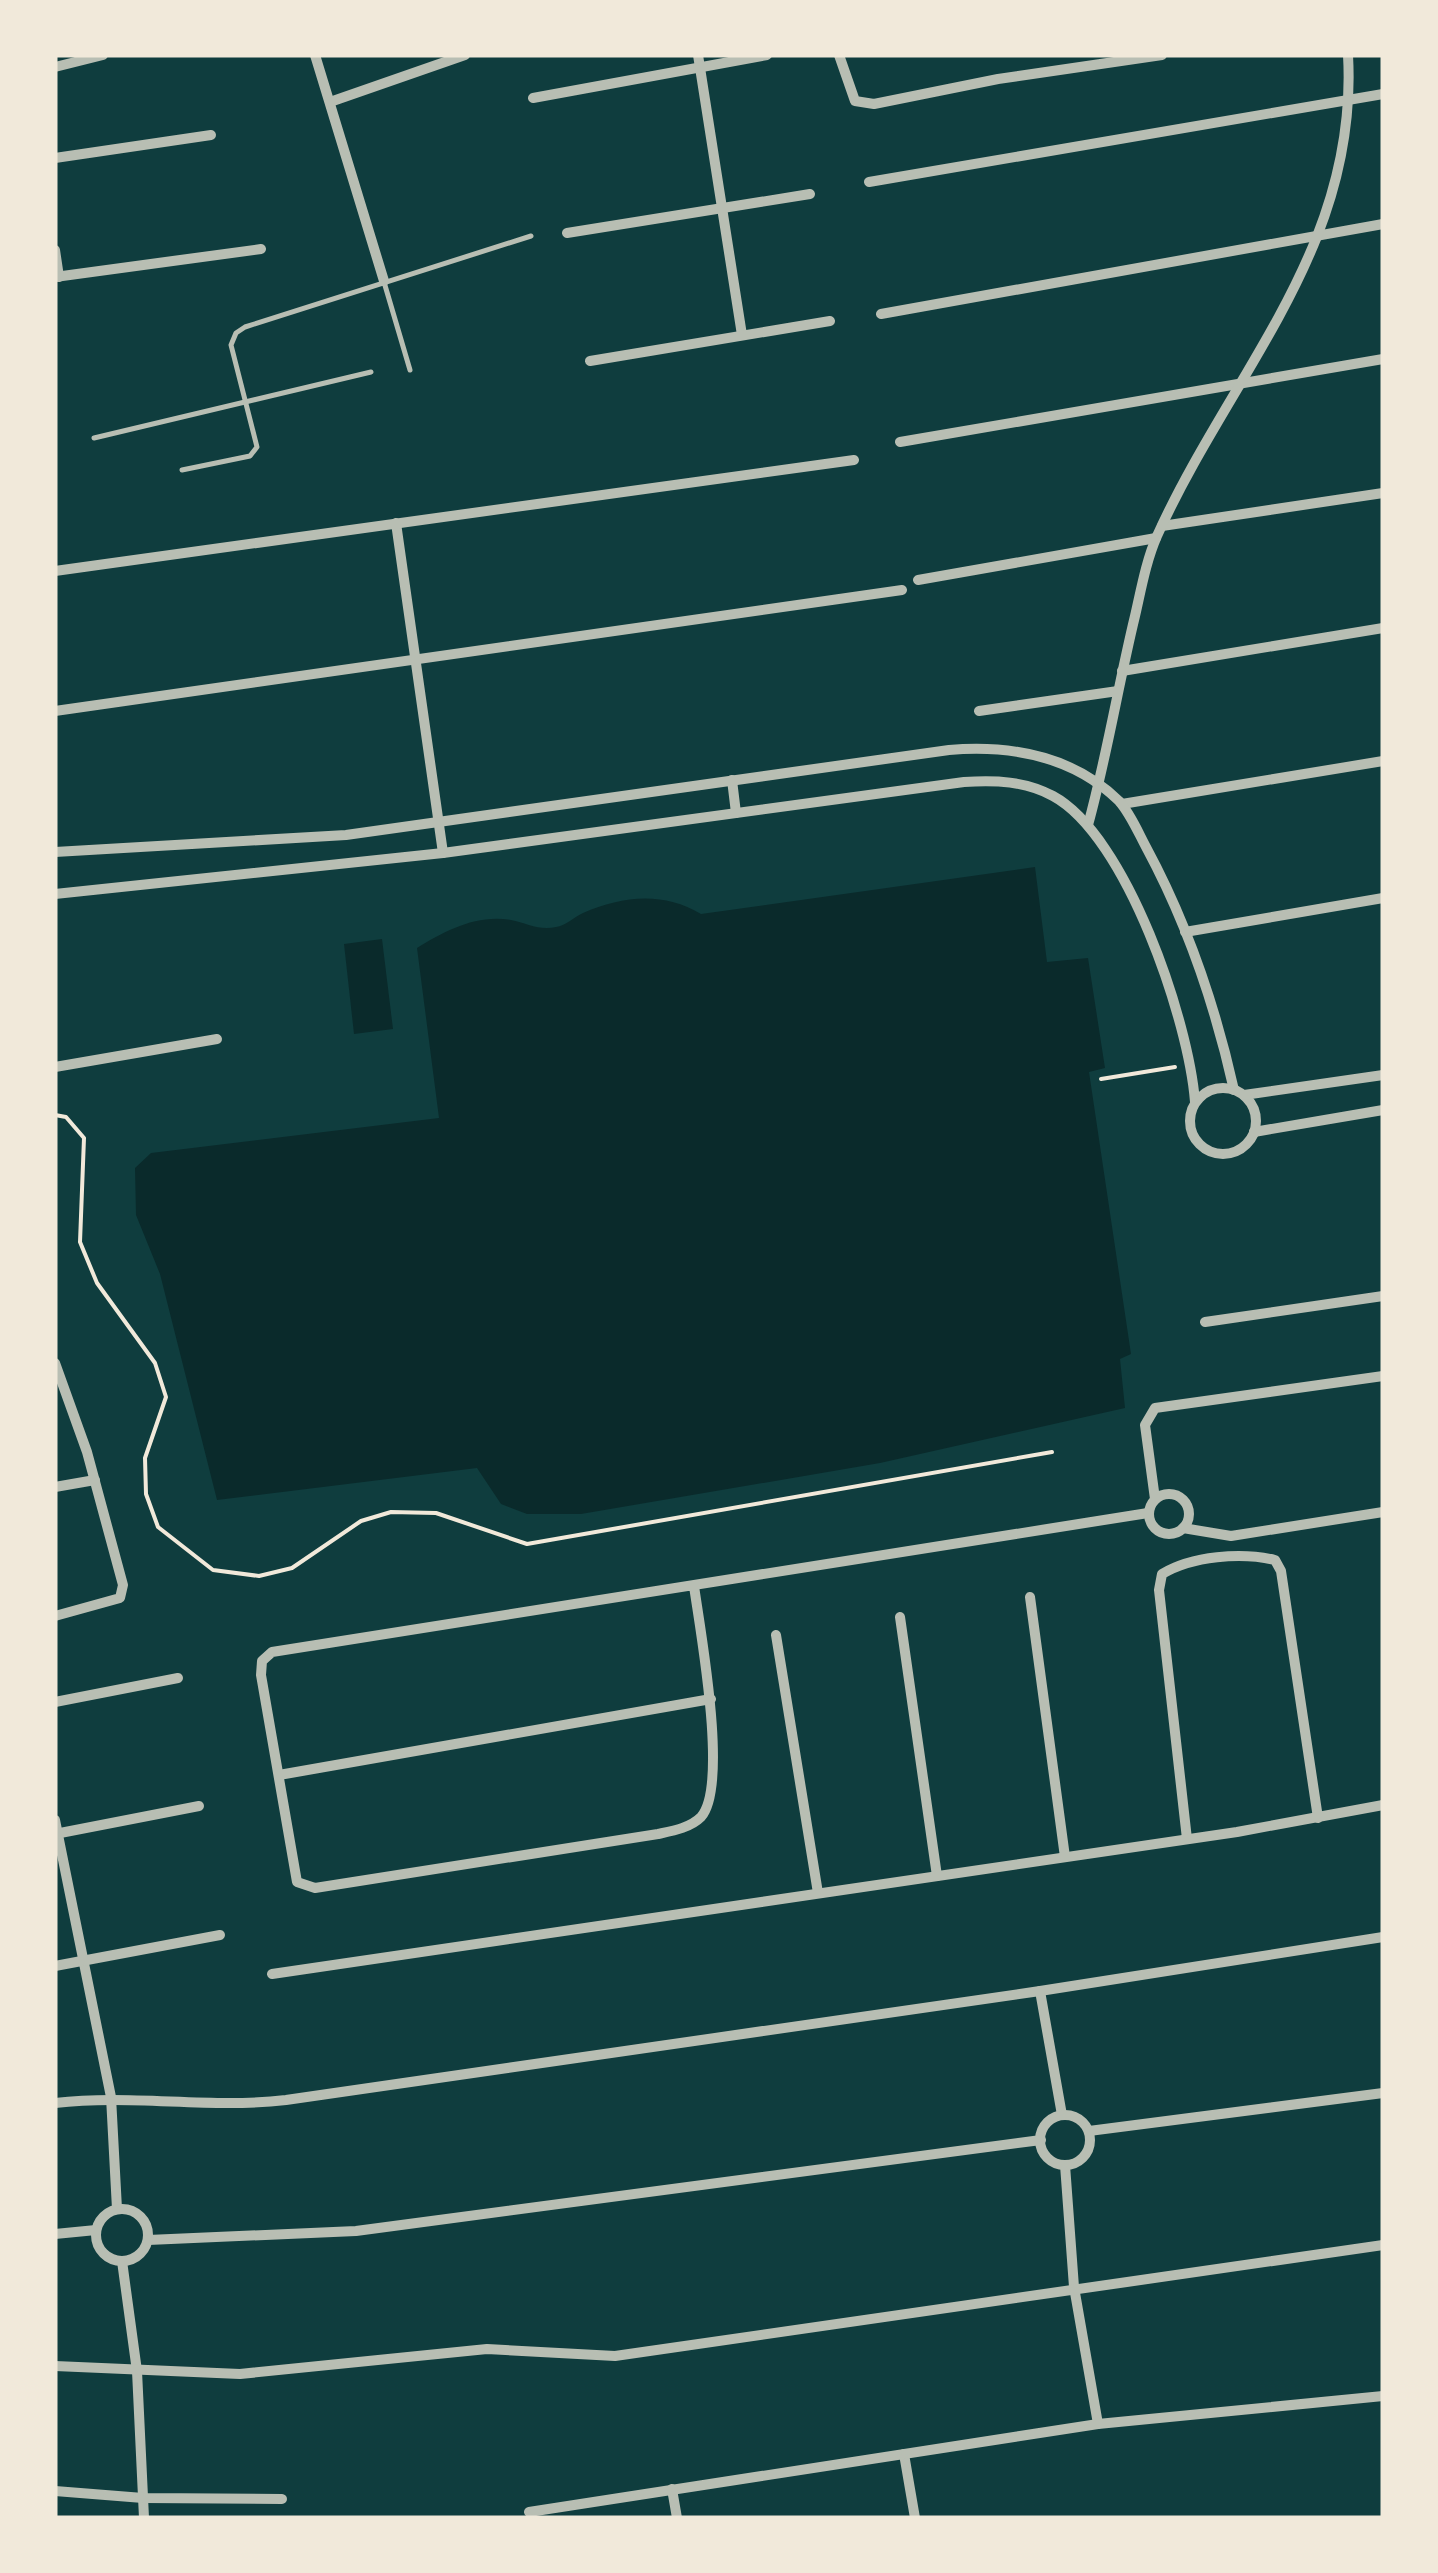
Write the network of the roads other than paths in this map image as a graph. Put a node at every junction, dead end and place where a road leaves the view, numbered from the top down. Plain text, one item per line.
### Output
1 (103, 55) edge
2 (316, 55) edge
3 (466, 55) edge
4 (767, 55) edge
5 (839, 55) edge
6 (1162, 55) edge
7 (1348, 55) edge
8 (1123, 58) edge
9 (699, 61) edge
10 (55, 67) edge
11 (1383, 94) edge
12 (533, 98) dead end
13 (1350, 99) junction
14 (330, 102) junction
15 (211, 136) dead end
16 (55, 158) edge
17 (869, 182) dead end
18 (810, 194) dead end
19 (722, 208) junction
20 (1383, 224) edge
21 (567, 233) dead end
22 (531, 236) dead end
23 (1320, 236) junction
24 (261, 249) dead end
25 (55, 250) edge
26 (57, 277) edge
27 (384, 281) junction
28 (881, 314) dead end
29 (830, 321) dead end
30 (742, 336) junction
31 (1383, 359) edge
32 (590, 361) dead end
33 (410, 370) dead end
34 (371, 372) dead end
35 (1246, 380) junction
36 (246, 401) junction
37 (94, 438) dead end
38 (900, 442) dead end
39 (854, 460) dead end
40 (182, 470) dead end
41 (1383, 492) edge
42 (396, 523) junction
43 (1162, 526) junction
44 (1156, 538) junction
45 (55, 570) edge
46 (918, 580) dead end
47 (902, 590) dead end
48 (1383, 628) edge
49 (412, 660) junction
50 (1122, 671) junction
51 (1118, 691) junction
52 (55, 711) edge
53 (979, 711) dead end
54 (1383, 762) edge
55 (732, 780) junction
56 (1099, 785) junction
57 (1122, 804) junction
58 (736, 813) junction
59 (438, 823) junction
60 (1088, 824) junction
61 (55, 852) edge
62 (443, 853) junction
63 (55, 894) edge
64 (1383, 898) edge
65 (1185, 932) junction
66 (218, 1039) dead end
67 (55, 1067) edge
68 (1383, 1075) edge
69 (1239, 1092) junction
70 (1195, 1102) junction
71 (1383, 1110) edge
72 (1254, 1132) junction
73 (1383, 1296) edge
74 (1205, 1322) dead end
75 (55, 1363) edge
76 (1383, 1376) edge
77 (95, 1480) junction
78 (55, 1488) edge
79 (1154, 1499) junction
80 (1383, 1512) edge
81 (1148, 1513) junction
82 (1183, 1528) junction
83 (694, 1586) junction
84 (1030, 1597) dead end
85 (55, 1616) edge
86 (900, 1617) dead end
87 (776, 1636) dead end
88 (178, 1678) dead end
89 (710, 1699) junction
90 (55, 1702) edge
91 (279, 1774) junction
92 (1383, 1804) edge
93 (199, 1806) dead end
94 (1318, 1818) junction
95 (55, 1820) edge
96 (56, 1834) edge
97 (1187, 1840) junction
98 (1065, 1857) junction
99 (937, 1876) junction
100 (818, 1894) junction
101 (220, 1935) dead end
102 (1383, 1937) edge
103 (85, 1960) junction
104 (55, 1966) edge
105 (272, 1974) dead end
106 (1040, 1991) junction
107 (1383, 2093) edge
108 (111, 2096) junction
109 (55, 2103) edge
110 (1062, 2115) junction
111 (1089, 2131) junction
112 (1041, 2140) junction
113 (1065, 2165) junction
114 (117, 2209) junction
115 (96, 2230) junction
116 (55, 2234) edge
117 (148, 2240) junction
118 (1383, 2244) edge
119 (122, 2261) junction
120 (1074, 2287) junction
121 (55, 2366) edge
122 (136, 2371) junction
123 (1383, 2396) edge
124 (1098, 2424) junction
125 (904, 2454) junction
126 (672, 2489) junction
127 (55, 2491) edge
128 (143, 2498) junction
129 (282, 2500) dead end
130 (529, 2512) dead end
131 (144, 2518) edge
132 (678, 2518) edge
133 (915, 2518) edge

1 - 10 street
2 - 14 street
3 - 14 street
4 - 9 street
5 - 8 street
6 - 8 street
7 - 13 street
9 - 12 street
9 - 19 street
11 - 13 street
13 - 17 street
13 - 23 street
14 - 27 street
15 - 16 street
18 - 19 street
19 - 21 street
19 - 30 street
20 - 23 street
22 - 27 lane
23 - 28 street
23 - 35 street
24 - 26 street
25 - 26 street
27 - 33 lane
27 - 36 lane
29 - 30 street
30 - 32 street
31 - 35 street
34 - 36 lane
35 - 38 street
35 - 43 street
36 - 37 lane
36 - 40 lane
39 - 42 street
41 - 43 street
42 - 45 street
42 - 49 street
43 - 44 street
44 - 46 street
44 - 50 street
47 - 49 street
48 - 50 street
49 - 52 street
49 - 59 street
50 - 51 street
51 - 53 street
51 - 56 street
54 - 57 street
55 - 56 street
55 - 58 street
55 - 59 street
56 - 57 street
56 - 60 street
57 - 65 street
58 - 60 street
58 - 62 street
59 - 61 street
59 - 62 street
60 - 70 street
62 - 63 street
64 - 65 street
65 - 69 street
66 - 67 street
68 - 69 street
69 - 70 street
69 - 72 street
70 - 72 street
71 - 72 street
73 - 74 street
75 - 77 street
76 - 79 street
77 - 78 street
77 - 85 street
79 - 81 street
79 - 82 street
80 - 82 street
81 - 82 street
81 - 83 street
83 - 89 street
83 - 91 street
84 - 98 street
86 - 99 street
87 - 100 street
88 - 90 street
89 - 91 street
89 - 91 street
92 - 94 street
93 - 96 street
94 - 97 street
94 - 97 street
95 - 96 street
96 - 103 street
97 - 98 street
98 - 99 street
99 - 100 street
100 - 105 street
101 - 103 street
102 - 106 street
103 - 104 street
103 - 108 street
106 - 108 street
106 - 110 street
107 - 111 street
108 - 109 street
108 - 114 street
110 - 111 street
110 - 112 street
111 - 113 street
112 - 113 street
112 - 117 street
113 - 120 street
114 - 115 street
114 - 117 street
115 - 116 street
115 - 119 street
117 - 119 street
118 - 120 street
119 - 122 street
120 - 122 street
120 - 124 street
121 - 122 street
122 - 128 street
123 - 124 street
124 - 125 street
125 - 126 street
125 - 133 street
126 - 130 street
126 - 132 street
127 - 128 street
128 - 129 street
128 - 131 street

